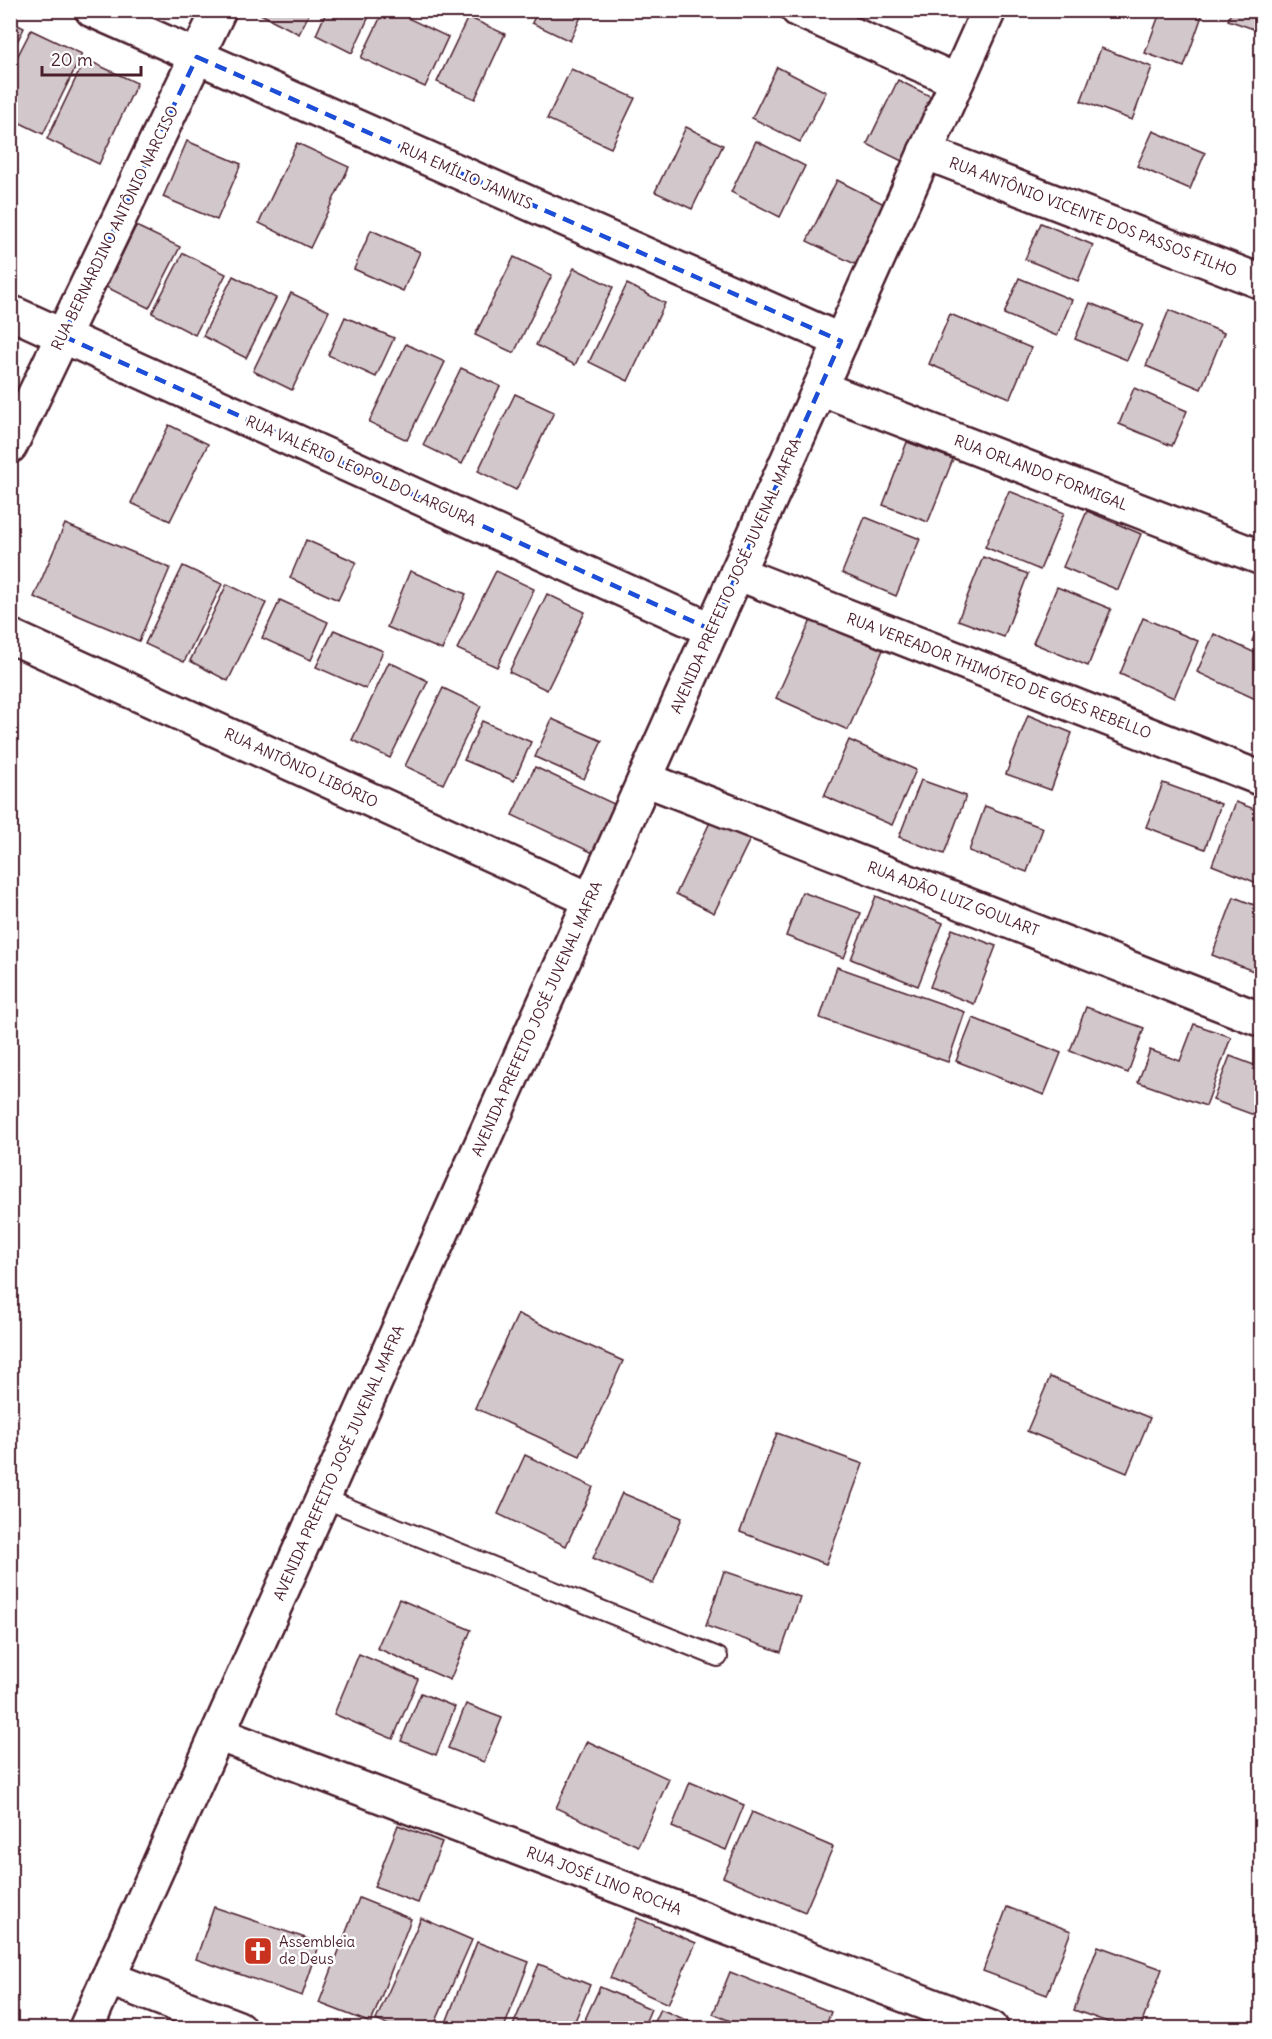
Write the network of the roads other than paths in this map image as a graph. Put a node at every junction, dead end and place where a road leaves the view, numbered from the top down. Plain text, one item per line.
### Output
1 (92, 10) edge
2 (219, 10) edge
3 (798, 10) edge
4 (989, 10) edge
5 (197, 57) junction
6 (957, 81) junction
7 (925, 152) junction
8 (1262, 282) edge
9 (10, 312) edge
10 (63, 336) junction
11 (841, 342) junction
12 (820, 388) junction
13 (10, 446) edge
14 (1262, 558) edge
15 (737, 573) junction
16 (711, 630) junction
17 (10, 636) edge
18 (1262, 778) edge
19 (645, 779) junction
20 (591, 900) junction
21 (1262, 1020) edge
22 (323, 1498) junction
23 (718, 1657) dead end
24 (218, 1734) junction
25 (108, 1978) junction
26 (86, 2028) edge
27 (238, 2028) edge
28 (991, 2028) edge

1 - 5 street, RUA EMÍLIO JANNIS
2 - 5 street, RUA BERNARDINO ANTÔNIO NARCISO
3 - 6 street
4 - 6 street, AVENIDA PREFEITO JOSÉ JUVENAL MAFRA
5 - 10 street, RUA BERNARDINO ANTÔNIO NARCISO
5 - 11 street, RUA EMÍLIO JANNIS
6 - 7 street, AVENIDA PREFEITO JOSÉ JUVENAL MAFRA
7 - 8 street, RUA ANTÔNIO VICENTE DOS PASSOS FILHO
7 - 11 street, AVENIDA PREFEITO JOSÉ JUVENAL MAFRA
9 - 10 street, RUA VALÉRIO LEOPOLDO LARGURA
10 - 13 street, RUA BERNARDINO ANTÔNIO NARCISO
10 - 16 street, RUA VALÉRIO LEOPOLDO LARGURA
11 - 12 street, AVENIDA PREFEITO JOSÉ JUVENAL MAFRA
12 - 14 street, RUA ORLANDO FORMIGAL
12 - 15 street, AVENIDA PREFEITO JOSÉ JUVENAL MAFRA
15 - 16 street, AVENIDA PREFEITO JOSÉ JUVENAL MAFRA
15 - 18 street, RUA VEREADOR THIMÓTEO DE GÓES REBELLO
16 - 19 street, AVENIDA PREFEITO JOSÉ JUVENAL MAFRA
17 - 20 street, RUA ANTÔNIO LIBÓRIO
19 - 20 street, AVENIDA PREFEITO JOSÉ JUVENAL MAFRA
19 - 21 street, RUA ADÃO LUIZ GOULART
20 - 22 street, AVENIDA PREFEITO JOSÉ JUVENAL MAFRA
22 - 23 lane
22 - 24 street, AVENIDA PREFEITO JOSÉ JUVENAL MAFRA
24 - 25 street, AVENIDA PREFEITO JOSÉ JUVENAL MAFRA
24 - 28 street, RUA JOSÉ LINO ROCHA
25 - 26 street, AVENIDA PREFEITO JOSÉ JUVENAL MAFRA
25 - 27 street

